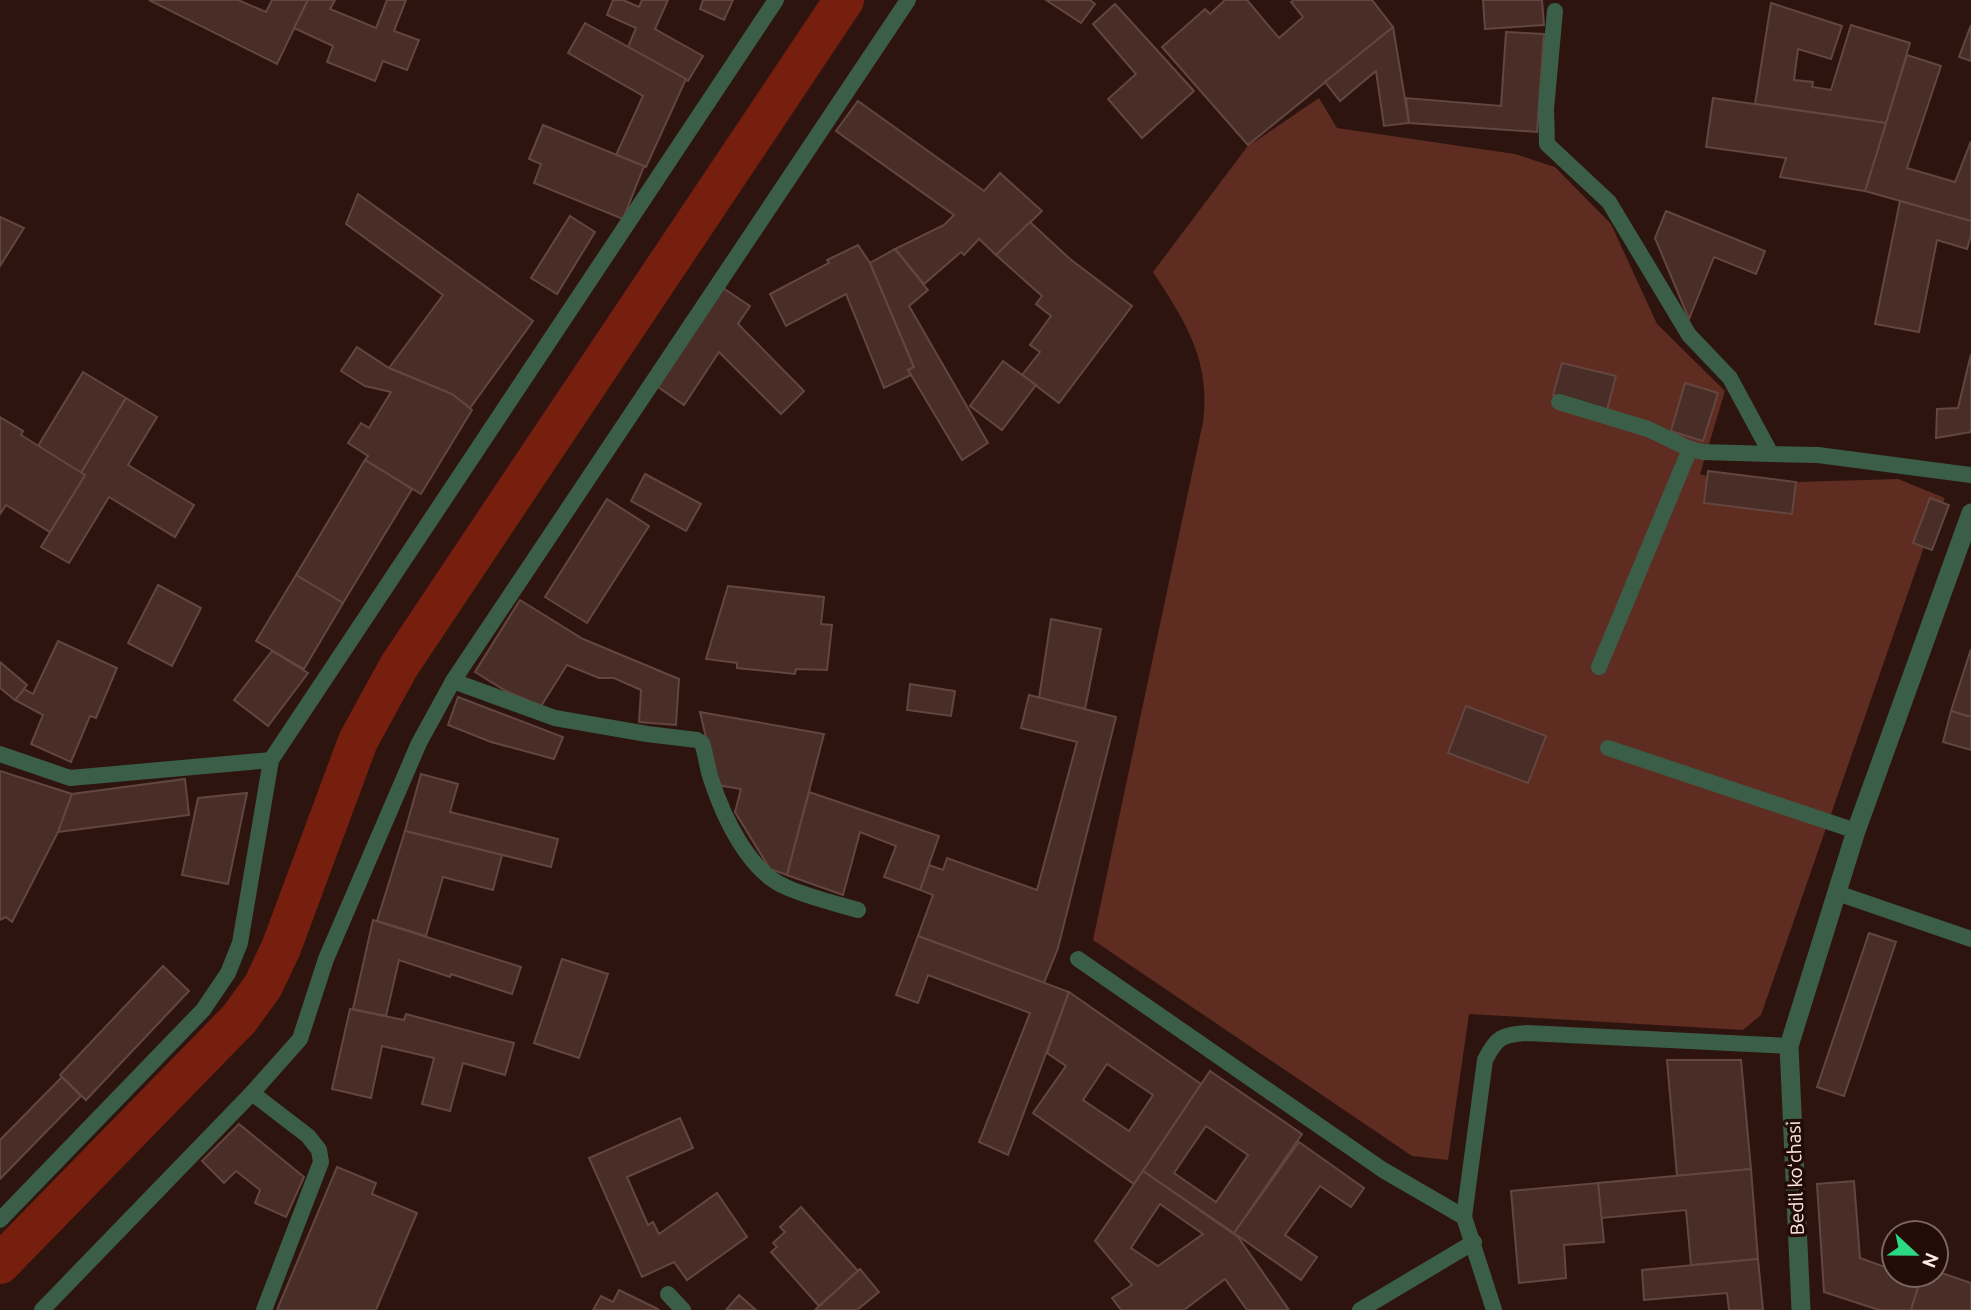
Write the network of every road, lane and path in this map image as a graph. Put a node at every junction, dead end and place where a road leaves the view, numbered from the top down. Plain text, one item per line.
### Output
1 (776, 0) edge
2 (908, 0) edge
3 (1555, 11) dead end
4 (1559, 402) dead end
5 (1690, 449) junction
6 (1771, 454) junction
7 (1971, 475) edge
8 (1969, 523) edge
9 (1599, 667) dead end
10 (453, 681) junction
11 (1608, 748) dead end
12 (0, 754) edge
13 (271, 760) junction
14 (1856, 831) junction
15 (1837, 893) junction
16 (858, 911) dead end
17 (1971, 939) edge
18 (1078, 959) dead end
19 (1789, 1046) junction
20 (252, 1093) junction
21 (1464, 1217) junction
22 (0, 1220) edge
23 (1474, 1242) junction
24 (668, 1294) dead end
25 (42, 1310) edge
26 (264, 1310) edge
27 (683, 1310) edge
28 (1360, 1310) edge
29 (1494, 1310) edge
30 (1801, 1310) edge

1 - 13 lane
2 - 10 lane
3 - 6 lane
4 - 5 lane
5 - 6 lane
5 - 9 lane
6 - 7 lane
8 - 14 street
10 - 16 lane
10 - 20 lane
11 - 14 lane
12 - 13 lane
13 - 22 lane
14 - 15 street
15 - 17 lane
15 - 19 street
18 - 21 lane
19 - 21 lane
19 - 30 street, Bedil koʻchasi
20 - 25 lane
20 - 26 lane
21 - 23 lane
23 - 28 lane
23 - 29 lane
24 - 27 lane

